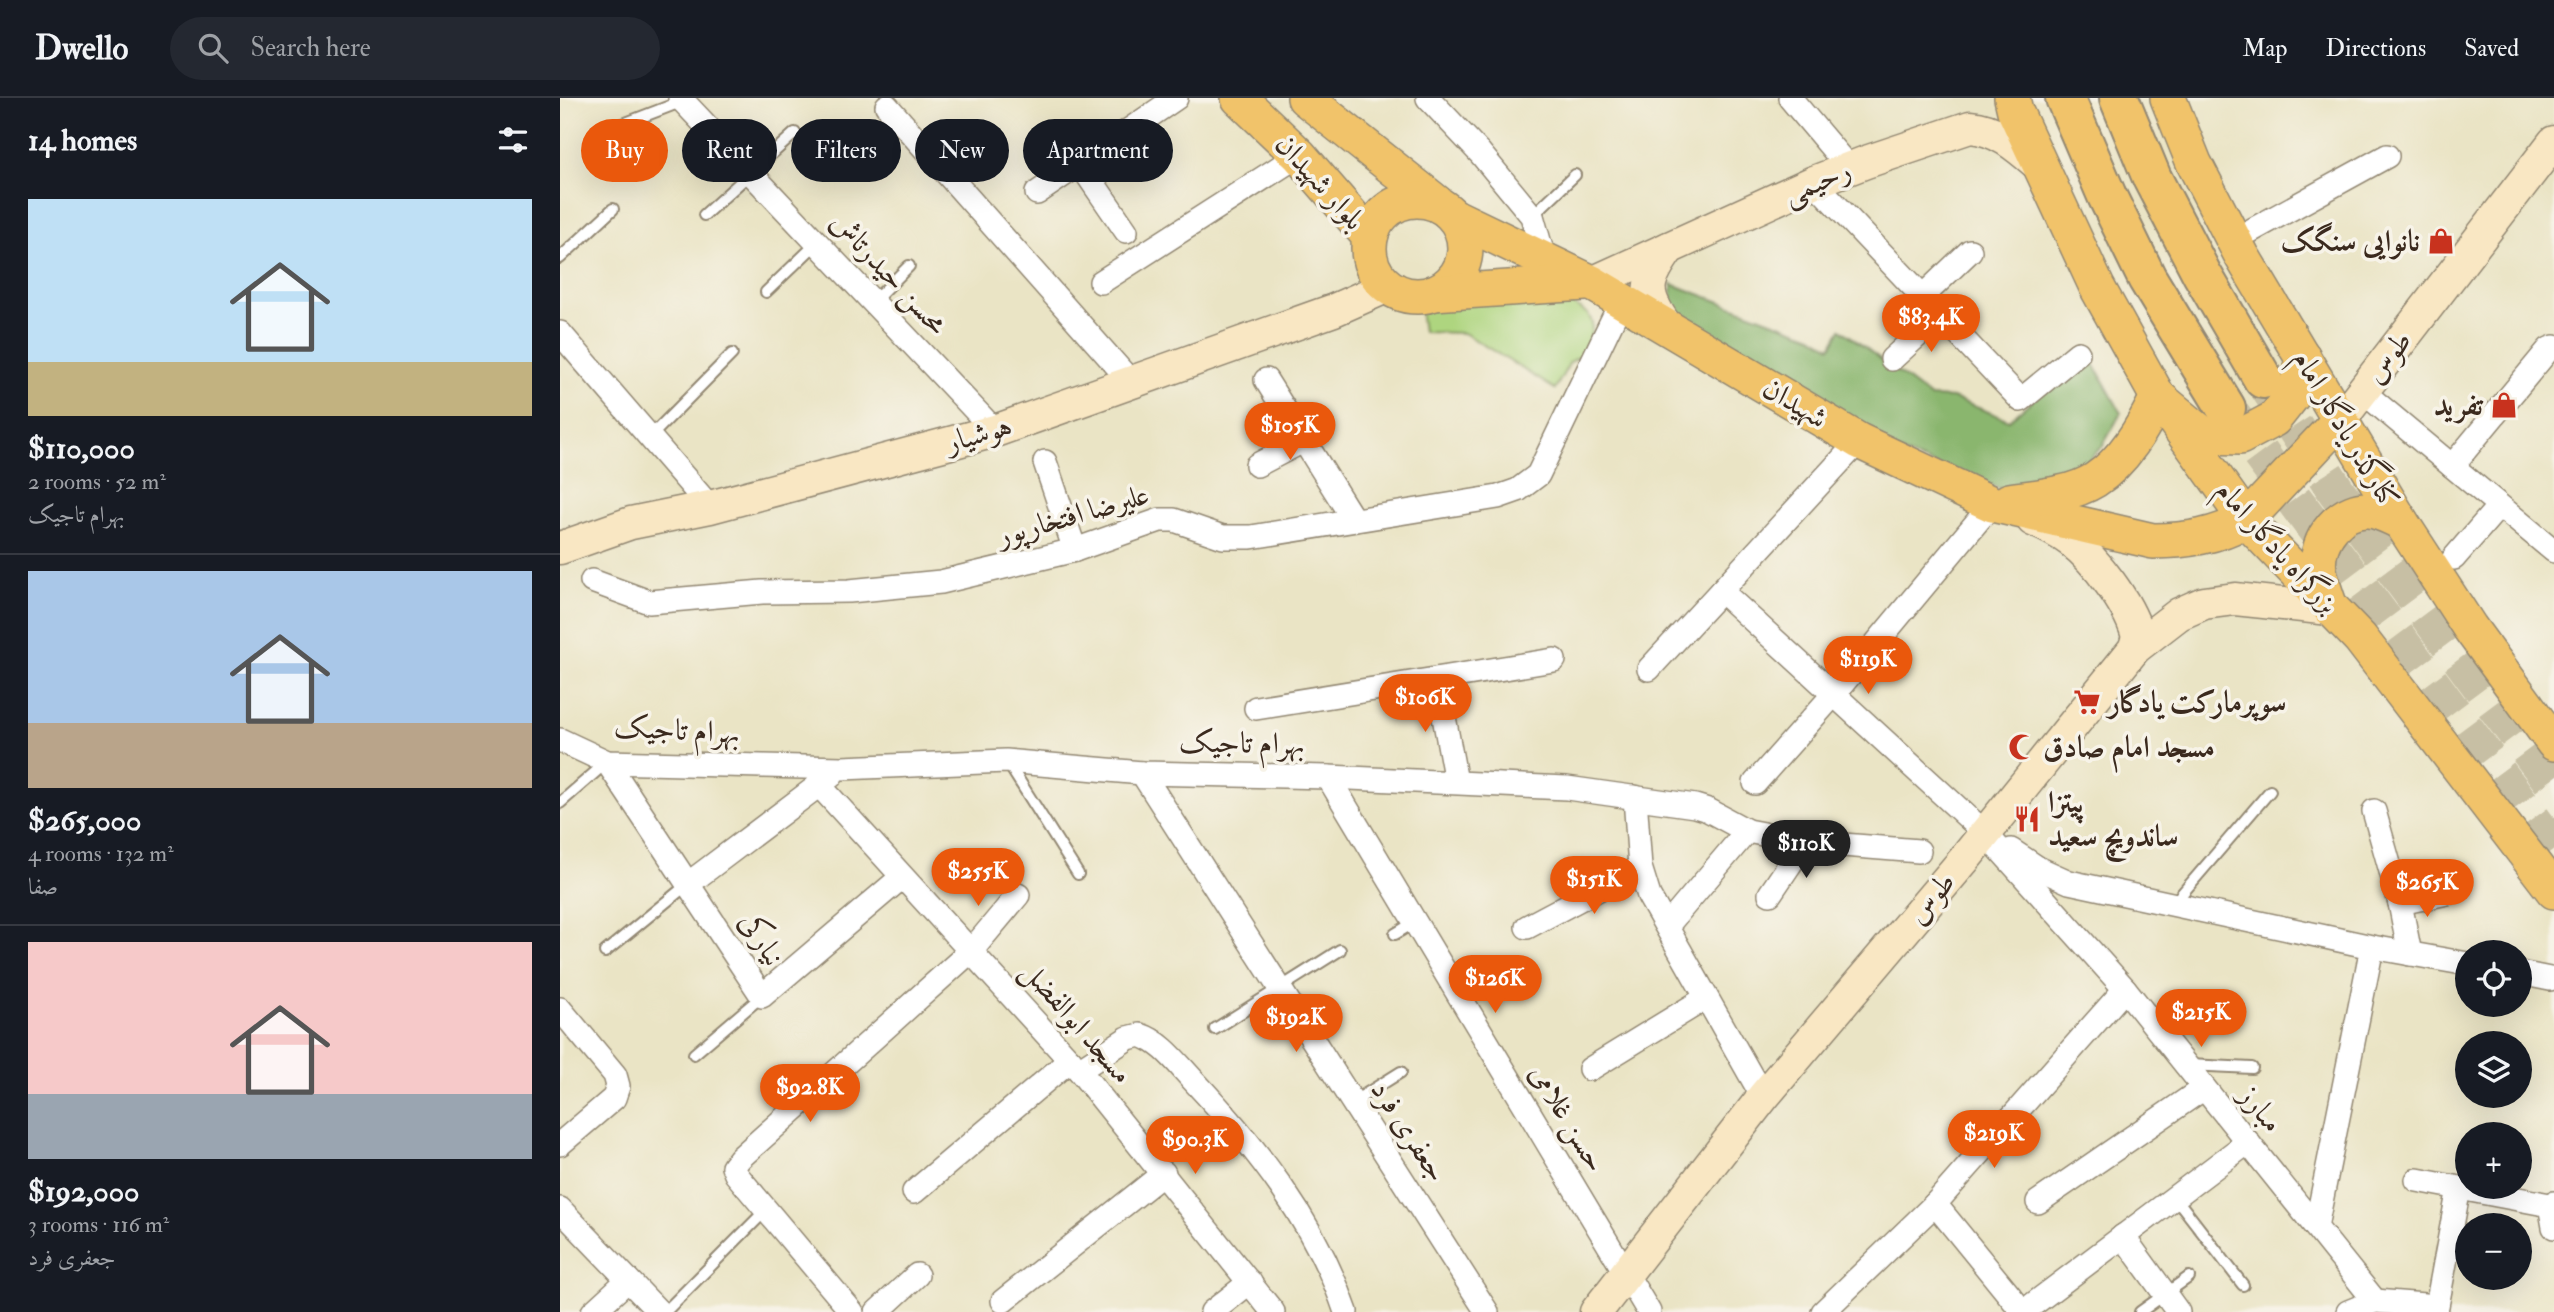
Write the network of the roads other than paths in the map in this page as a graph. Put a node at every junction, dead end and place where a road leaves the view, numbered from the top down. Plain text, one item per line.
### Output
1 (1176, 98) edge
2 (1239, 98) edge
3 (1305, 98) edge
4 (1790, 98) edge
5 (2012, 98) edge
6 (2065, 98) edge
7 (2119, 98) edge
8 (2168, 98) edge
9 (681, 100) edge
10 (1438, 101) edge
11 (887, 106) dead end
12 (635, 119) edge
13 (699, 119) edge
14 (1145, 119) edge
15 (791, 136) edge
16 (777, 149) edge
17 (1299, 155) junction
18 (2387, 156) dead end
19 (2549, 162) edge
20 (2041, 167) junction
21 (1849, 168) junction
22 (1575, 175) dead end
23 (741, 182) edge
24 (759, 182) edge
25 (1053, 182) edge
26 (1092, 182) edge
27 (1814, 182) junction
28 (1037, 193) dead end
29 (613, 209) dead end
30 (1446, 210) junction
31 (704, 215) dead end
32 (1532, 216) junction
33 (1126, 231) dead end
34 (1370, 237) junction
35 (2234, 240) junction
36 (817, 243) junction
37 (1669, 248) junction
38 (1970, 251) dead end
39 (560, 258) edge
40 (1545, 262) junction
41 (909, 266) dead end
42 (1101, 282) dead end
43 (1592, 283) junction
44 (1388, 286) junction
45 (766, 292) dead end
46 (1433, 293) junction
47 (1922, 297) junction
48 (1622, 300) junction
49 (873, 302) junction
50 (1940, 315) junction
51 (1667, 327) junction
52 (562, 339) edge
53 (2554, 346) edge
54 (2078, 353) dead end
55 (732, 354) dead end
56 (2303, 357) junction
57 (1892, 359) dead end
58 (2263, 379) tunnel mouth
59 (1266, 380) dead end
60 (1132, 383) junction
61 (2362, 391) junction
62 (2158, 397) junction
63 (2226, 408) tunnel mouth
64 (2340, 420) junction
65 (995, 431) junction
66 (650, 437) junction
67 (1303, 441) junction
68 (1859, 441) junction
69 (1045, 461) dead end
70 (1257, 465) dead end
71 (2452, 466) junction
72 (1992, 504) junction
73 (2499, 506) junction
74 (710, 507) junction
75 (1353, 519) junction
76 (2246, 520) junction
77 (2400, 522) junction
78 (2153, 541) joint
79 (560, 548) edge
80 (1075, 550) junction
81 (2554, 551) edge
82 (2454, 558) dead end
83 (592, 581) dead end
84 (1721, 591) junction
85 (2330, 609) junction
86 (2135, 648) junction
87 (1554, 660) dead end
88 (1649, 669) dead end
89 (1437, 679) junction
90 (1834, 694) junction
91 (1256, 708) dead end
92 (560, 740) edge
93 (2554, 743) edge
94 (1006, 761) junction
95 (607, 762) junction
96 (842, 768) junction
97 (1142, 773) junction
98 (1328, 776) junction
99 (1456, 782) junction
100 (1755, 783) dead end
101 (819, 785) junction
102 (2270, 791) dead end
103 (1634, 797) junction
104 (560, 803) edge
105 (2374, 811) dead end
106 (1747, 831) junction
107 (1985, 833) junction
108 (1805, 842) junction
109 (1919, 851) dead end
110 (1640, 867) junction
111 (1078, 874) dead end
112 (902, 877) junction
113 (688, 884) junction
114 (2554, 891) edge
115 (2447, 893) dead end
116 (1770, 894) dead end
117 (1018, 895) dead end
118 (2400, 902) junction
119 (2174, 903) junction
120 (1667, 926) junction
121 (1527, 927) dead end
122 (2372, 947) junction
123 (972, 950) junction
124 (1340, 950) dead end
125 (605, 951) dead end
126 (2410, 954) junction
127 (2455, 962) edge
128 (2532, 975) edge
129 (2550, 979) dead end
130 (1280, 988) junction
131 (2125, 989) junction
132 (762, 996) junction
133 (1706, 998) junction
134 (560, 1009) edge
135 (1215, 1029) dead end
136 (694, 1054) dead end
137 (1075, 1065) junction
138 (2186, 1065) junction
139 (2252, 1068) dead end
140 (1590, 1069) dead end
141 (1401, 1072) dead end
142 (2204, 1088) junction
143 (1763, 1097) junction
144 (1353, 1102) junction
145 (2248, 1142) junction
146 (560, 1144) edge
147 (1164, 1173) junction
148 (2417, 1180) dead end
149 (2455, 1187) edge
150 (914, 1192) dead end
151 (2175, 1197) junction
152 (2457, 1199) edge
153 (2502, 1199) edge
154 (2038, 1202) dead end
155 (1935, 1204) junction
156 (560, 1209) edge
157 (767, 1209) junction
158 (2553, 1212) edge
159 (2316, 1227) junction
160 (2123, 1236) junction
161 (917, 1275) dead end
162 (1626, 1275) junction
163 (2189, 1277) dead end
164 (628, 1280) junction
165 (1250, 1282) junction
166 (2244, 1285) dead end
167 (1003, 1301) dead end
168 (2171, 1303) edge
169 (2375, 1306) edge
170 (1479, 1309) edge
171 (593, 1312) edge
172 (659, 1312) edge
173 (665, 1312) edge
174 (852, 1312) edge
175 (877, 1312) edge
176 (1212, 1312) edge
177 (1273, 1312) edge
178 (1346, 1312) edge
179 (1596, 1312) edge
180 (1649, 1312) edge
181 (1823, 1312) edge
182 (2023, 1312) edge
183 (2140, 1312) edge
184 (2348, 1312) edge

1 - 14 street
2 - 17 main road, بلوار شهیدان
3 - 30 main road, بلوار شهیدان
4 - 21 street
5 - 20 main road, بزرگراه یادگار امام
6 - 63 highway
7 - 58 highway
8 - 35 main road, کنارگذر یادگار امام
9 - 12 lane
9 - 13 street, محسن حیدرتاش
10 - 32 street
11 - 60 street
15 - 16 lane
17 - 34 main road, بلوار شهیدان
17 - 42 street
18 - 35 street
19 - 61 street, طوس
20 - 21 street, رحیمی
20 - 62 main road, بزرگراه یادگار امام
21 - 27 street, رحیمی
22 - 32 lane
23 - 31 lane
24 - 36 street, محسن حیدرتاش
25 - 28 street
26 - 33 street
27 - 37 street, رحیمی
27 - 47 street
29 - 39 lane
30 - 34 main road
30 - 40 main road, شهیدان
30 - 46 main road
32 - 40 street
34 - 44 main road
35 - 56 main road, کنارگذر یادگار امام
36 - 45 lane
36 - 49 street, محسن حیدرتاش
37 - 43 street, رحیمی
37 - 51 street
38 - 47 street
40 - 43 main road, شهیدان
41 - 49 lane
43 - 46 main road
43 - 48 main road, شهیدان
44 - 46 main road
44 - 60 street, هوشیار
47 - 50 street
48 - 51 main road, شهیدان
48 - 75 street, علیرضا افتخارپور
49 - 65 street, محسن حیدرتاش
50 - 54 street
50 - 57 street
51 - 68 main road, شهیدان
52 - 66 street
53 - 71 street
55 - 66 lane
56 - 62 main road
56 - 64 main road, کنارگذر یادگار امام
59 - 67 street
60 - 65 street, هوشیار
61 - 64 street, طوس
61 - 71 street
62 - 72 main road
62 - 76 main road, بزرگراه یادگار امام
64 - 76 main road, طوس
64 - 77 main road, کنارگذر یادگار امام
65 - 74 street, هوشیار
66 - 74 street
67 - 70 street
67 - 75 street
68 - 72 main road, شهیدان
68 - 84 street
69 - 80 street
71 - 73 street
72 - 78 main road, شهیدان
72 - 86 street
72 - 90 street
73 - 81 street
73 - 82 street
74 - 79 street, هوشیار
75 - 80 street, علیرضا افتخارپور
76 - 78 main road, طوس
76 - 85 main road, بزرگراه یادگار امام
77 - 85 main road
77 - 93 main road, کنارگذر یادگار امام
80 - 83 street, علیرضا افتخارپور
84 - 88 street
84 - 90 street
85 - 86 street, طوس
85 - 114 main road, بزرگراه یادگار امام
86 - 107 street, طوس
87 - 89 street
89 - 91 street
89 - 99 street
90 - 100 street
90 - 107 street
92 - 95 street, بهرام تاجیک
94 - 96 street, بهرام تاجیک
94 - 97 street, بهرام تاجیک
94 - 111 lane
95 - 96 street, بهرام تاجیک
95 - 104 lane
95 - 113 street, نیارکی
96 - 101 street
97 - 98 street, بهرام تاجیک
97 - 130 street, جعفری فرد
98 - 99 street, بهرام تاجیک
98 - 162 street, حسن غلامی
99 - 103 street, بهرام تاجیک
101 - 112 street, مسجد ابوالفضل
101 - 113 street
102 - 119 lane
103 - 106 street, بهرام تاجیک
103 - 110 street
105 - 118 street
106 - 108 street, بهرام تاجیک
106 - 120 street
107 - 119 street
107 - 131 street, مبارز
107 - 143 street, طوس
108 - 109 street, بهرام تاجیک
108 - 116 street
110 - 120 street
110 - 121 street
112 - 123 street, مسجد ابوالفضل
112 - 132 street, نیارکی
113 - 125 lane
113 - 132 street, نیارکی
115 - 118 street
117 - 123 street
118 - 126 street
119 - 122 street
120 - 133 street
122 - 126 street
122 - 159 street
123 - 137 street, مسجد ابوالفضل
123 - 157 street
124 - 130 lane
126 - 127 street
128 - 129 street
130 - 135 lane
130 - 144 street, جعفری فرد
131 - 138 street, مبارز
131 - 155 street
132 - 136 lane
133 - 140 street
133 - 143 street
134 - 146 street
137 - 147 street, مسجد ابوالفضل
137 - 150 street
137 - 178 street
138 - 139 lane
138 - 142 street, مبارز
141 - 144 lane
142 - 145 street, مبارز
142 - 154 street
143 - 162 street, طوس
144 - 170 street, جعفری فرد
145 - 151 street
145 - 159 street, مبارز
147 - 165 street, مسجد ابوالفضل
147 - 167 street
148 - 149 street
151 - 160 street
151 - 166 lane
152 - 169 street
153 - 158 street
155 - 181 street
155 - 182 street
156 - 164 street
157 - 173 lane
157 - 174 street
159 - 169 street, مبارز
160 - 168 street
160 - 182 street
161 - 175 street
162 - 179 street, طوس
162 - 180 street, حسن غلامی
163 - 168 lane
164 - 171 street
164 - 172 street
165 - 176 street
165 - 177 street, مسجد ابوالفضل
168 - 183 lane
169 - 184 street

